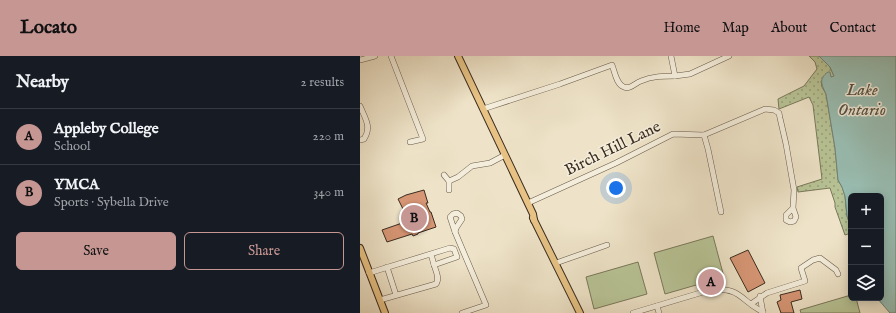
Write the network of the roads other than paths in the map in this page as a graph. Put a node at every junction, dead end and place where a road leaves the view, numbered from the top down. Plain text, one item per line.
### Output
1 (375, 56) edge
2 (391, 56) edge
3 (458, 56) edge
4 (672, 56) edge
5 (729, 56) edge
6 (360, 60) edge
7 (675, 76) junction
8 (360, 106) edge
9 (483, 109) junction
10 (704, 135) junction
11 (360, 140) edge
12 (410, 142) dead end
13 (505, 155) junction
14 (444, 175) dead end
15 (449, 181) junction
16 (449, 190) dead end
17 (528, 203) junction
18 (793, 208) dead end
19 (721, 212) dead end
20 (455, 232) dead end
21 (607, 245) dead end
22 (360, 248) edge
23 (431, 254) junction
24 (464, 255) junction
25 (457, 257) junction
26 (556, 263) junction
27 (434, 264) junction
28 (388, 267) junction
29 (369, 273) junction
30 (838, 274) dead end
31 (396, 295) junction
32 (760, 296) junction
33 (380, 300) junction
34 (751, 304) junction
35 (657, 306) junction
36 (385, 313) edge
37 (462, 313) edge
38 (580, 313) edge
39 (633, 313) edge
40 (659, 313) edge
41 (763, 313) edge

1 - 6 street
2 - 12 street
3 - 9 main road
4 - 7 street
5 - 7 street
7 - 9 street
8 - 11 street
9 - 13 main road
10 - 17 street, Birch Hill Lane
10 - 18 street, Birch Hill Lane
10 - 19 street
13 - 15 street
13 - 17 main road
14 - 15 street
15 - 16 street
17 - 26 main road
20 - 24 street
21 - 26 street
22 - 29 main road
23 - 25 street
23 - 27 street
23 - 28 street
24 - 25 street
24 - 37 street
25 - 27 street
26 - 38 main road
27 - 31 street
28 - 29 street
28 - 31 street
29 - 33 main road
30 - 32 street
31 - 33 street
32 - 34 street
32 - 41 street
33 - 36 main road
34 - 35 street
34 - 41 street
35 - 39 street
35 - 40 street

